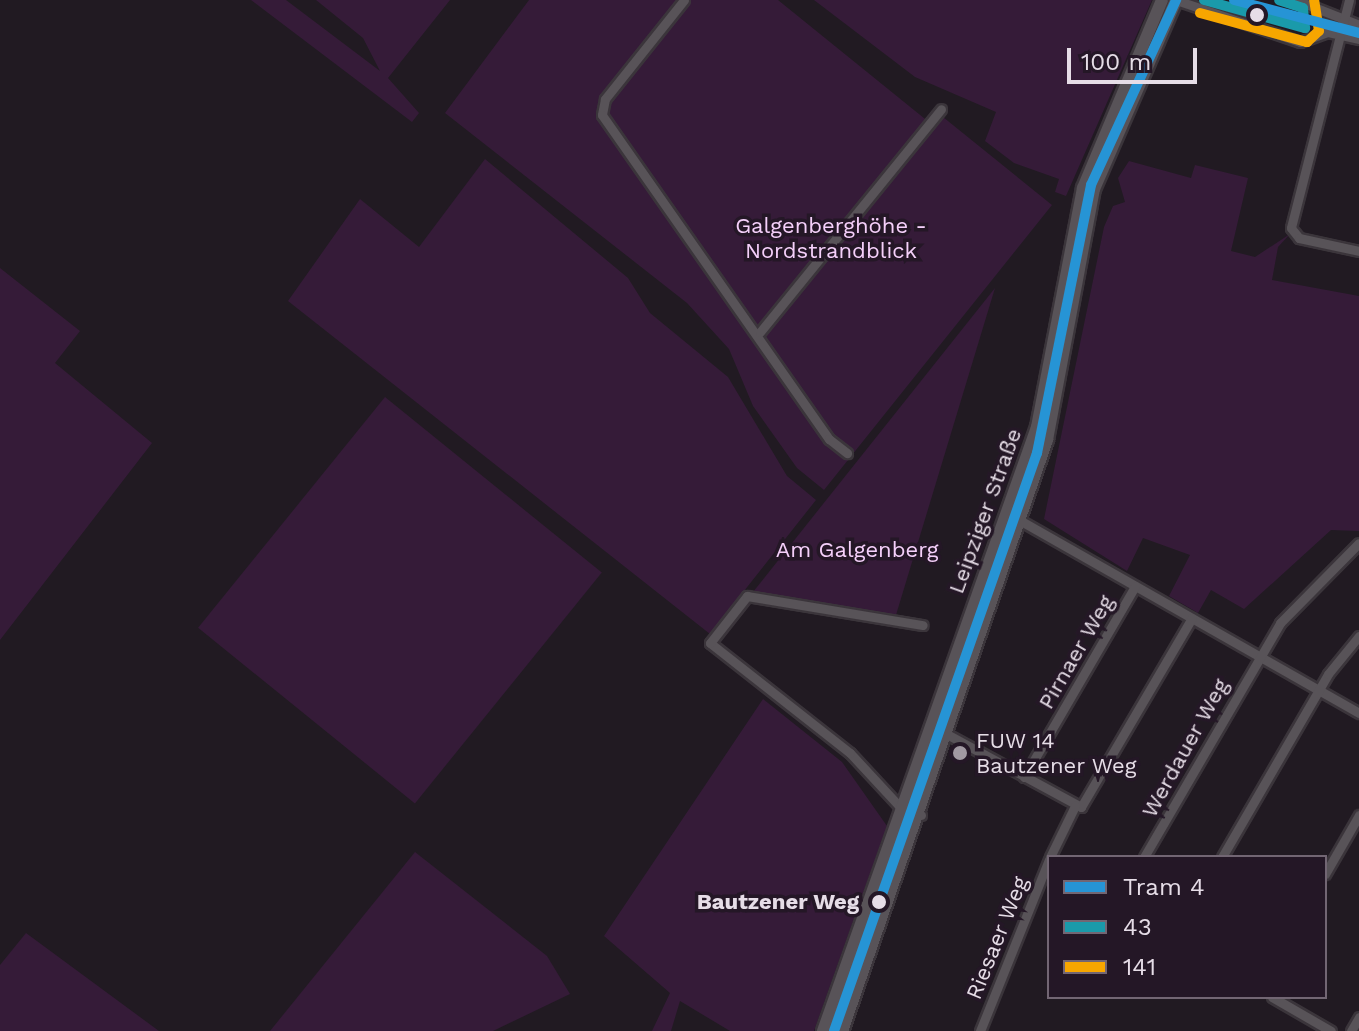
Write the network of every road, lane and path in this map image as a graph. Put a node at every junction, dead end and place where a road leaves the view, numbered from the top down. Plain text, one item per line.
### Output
1 (684, 0) edge
2 (1162, 0) edge
3 (1176, 0) edge
4 (1296, 0) edge
5 (1349, 0) edge
6 (1343, 20) junction
7 (1359, 25) edge
8 (1340, 34) junction
9 (1359, 39) edge
10 (941, 109) dead end
11 (1359, 251) edge
12 (760, 332) junction
13 (847, 453) dead end
14 (1011, 516) junction
15 (1359, 543) edge
16 (1138, 587) junction
17 (1192, 618) junction
18 (923, 625) dead end
19 (1359, 636) edge
20 (1258, 656) junction
21 (1319, 690) junction
22 (1359, 713) edge
23 (936, 728) junction
24 (1024, 777) junction
25 (1078, 807) junction
26 (905, 810) junction
27 (921, 815) junction
28 (1359, 815) edge
29 (1051, 855) edge
30 (1145, 855) edge
31 (1223, 855) edge
32 (1047, 863) edge
33 (1327, 871) edge
34 (1275, 999) edge
35 (1359, 1017) edge
36 (823, 1031) edge
37 (842, 1031) edge
38 (980, 1031) edge
39 (1331, 1031) edge
40 (1351, 1031) edge

1 - 12 street
2 - 14 main road, Leipziger Straße
3 - 8 street
3 - 14 main road, Leipziger Straße
4 - 6 street
5 - 6 street
6 - 7 street
6 - 8 street
8 - 9 street
8 - 11 street
10 - 12 street
12 - 13 street
14 - 16 street
14 - 23 main road, Leipziger Straße
15 - 20 street, Werdauer Weg
16 - 17 street
16 - 24 street, Pirnaer Weg
17 - 20 street
17 - 25 street, Riesaer Weg
18 - 26 street
19 - 21 street
20 - 21 street
20 - 30 street, Werdauer Weg
21 - 22 street
21 - 31 street
23 - 24 street
23 - 26 main road, Leipziger Straße
23 - 27 main road, Leipziger Straße
24 - 25 street
25 - 29 street, Riesaer Weg
26 - 27 street
26 - 36 main road, Leipziger Straße
27 - 37 main road, Leipziger Straße
28 - 33 street
32 - 38 street, Riesaer Weg
34 - 39 street
35 - 40 street

